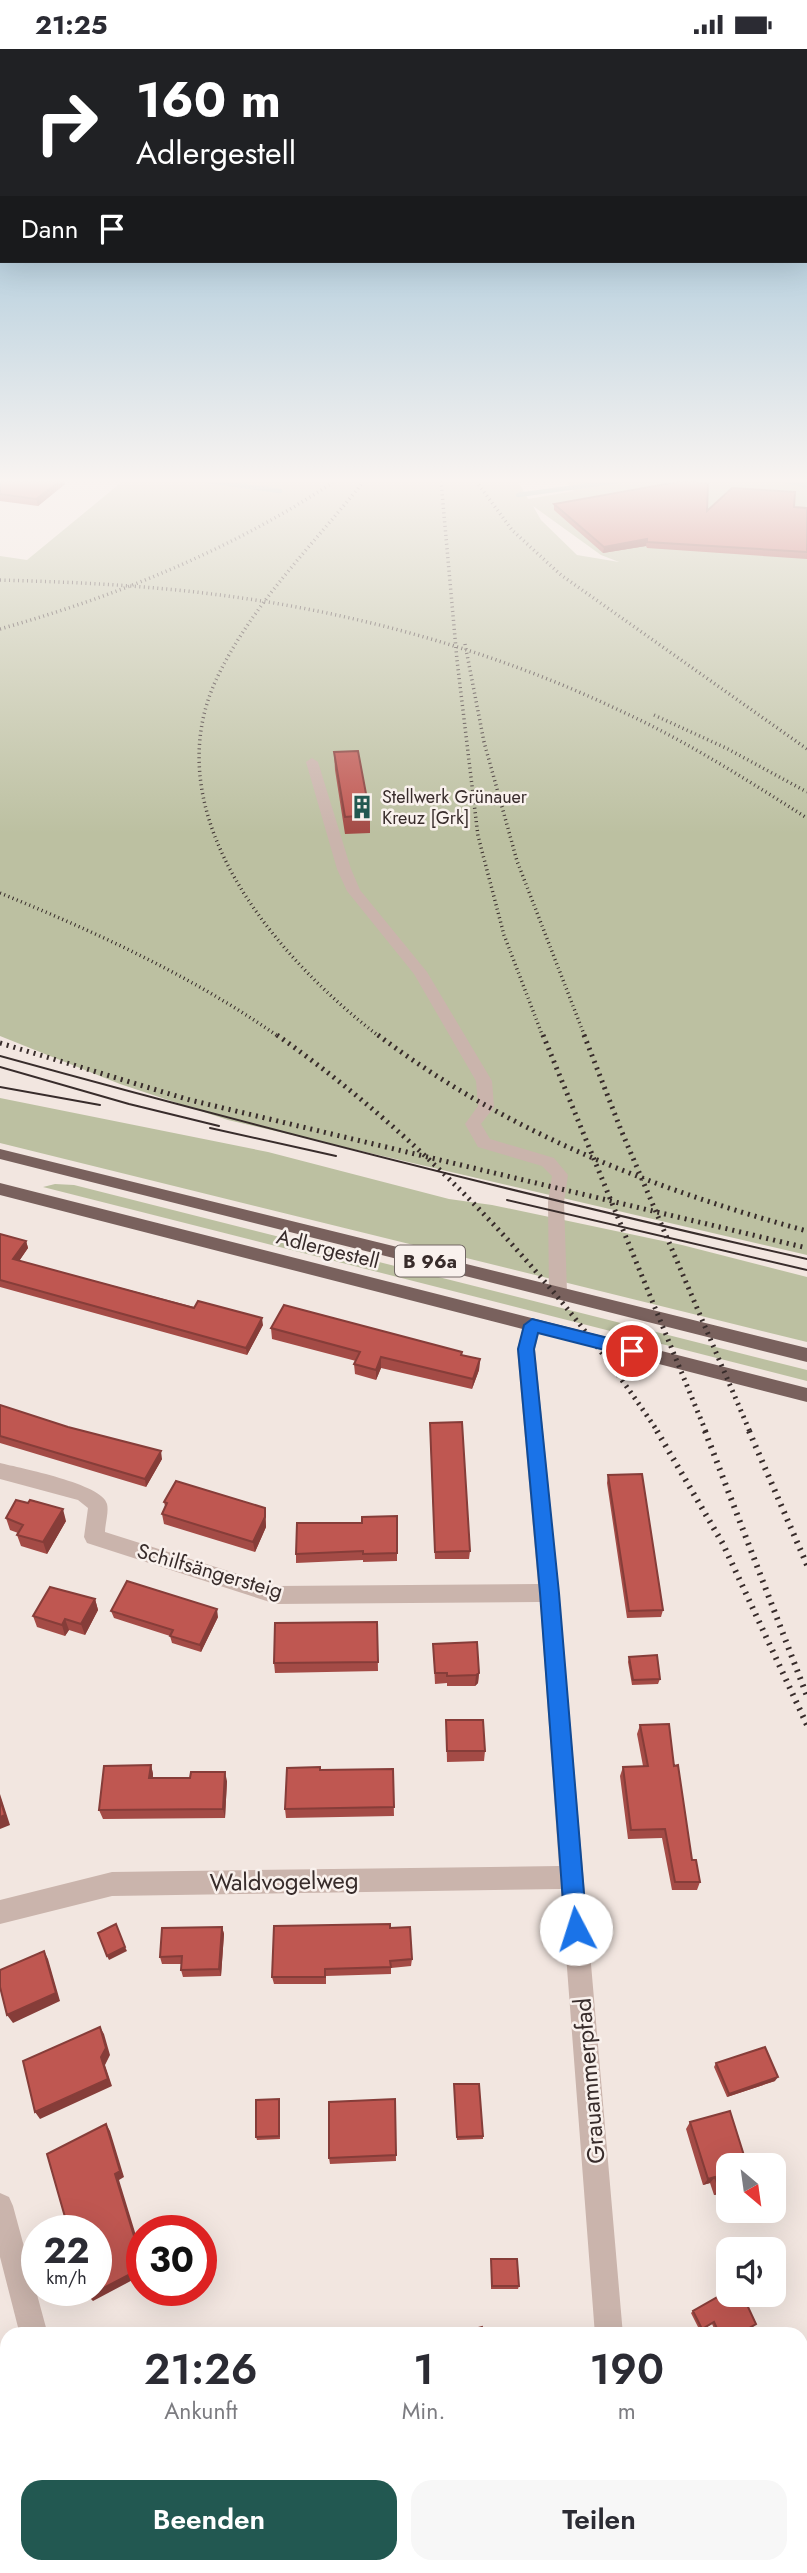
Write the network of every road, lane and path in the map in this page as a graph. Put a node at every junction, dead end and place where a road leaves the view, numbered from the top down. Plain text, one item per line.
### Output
1 (312, 762) dead end
2 (0, 1154) edge
3 (0, 1189) edge
4 (558, 1292) junction
5 (532, 1325) junction
6 (807, 1355) edge
7 (807, 1395) edge
8 (0, 1471) edge
9 (549, 1593) junction
10 (572, 1877) junction
11 (0, 1912) edge
12 (0, 2206) edge
13 (32, 2327) edge
14 (608, 2327) edge

1 - 4 street
2 - 4 main road, Adlergestell / B 96a
3 - 5 main road, Adlergestell / B 96a
4 - 6 main road, Adlergestell / B 96a
5 - 7 main road, Adlergestell / B 96a
5 - 9 street, Grauammerpfad
8 - 9 street, Schilfsängersteig
9 - 10 street, Grauammerpfad
10 - 11 street, Waldvogelweg
10 - 14 street, Grauammerpfad
12 - 13 street

